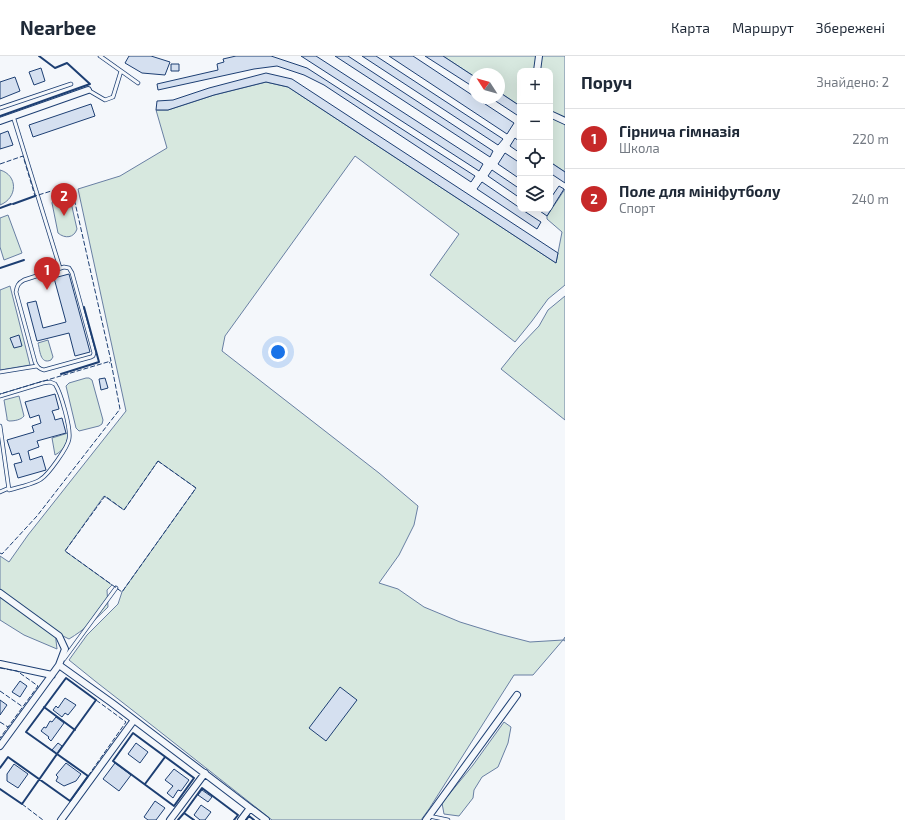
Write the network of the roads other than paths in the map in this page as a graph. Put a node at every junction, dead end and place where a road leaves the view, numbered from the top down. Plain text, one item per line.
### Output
1 (100, 56) edge
2 (539, 56) edge
3 (537, 68) edge
4 (121, 71) junction
5 (138, 82) dead end
6 (71, 84) dead end
7 (88, 90) joint
8 (0, 108) edge
9 (553, 115) edge
10 (13, 116) junction
11 (0, 121) edge
12 (565, 121) edge
13 (60, 268) junction
14 (37, 366) junction
15 (0, 372) edge
16 (0, 396) edge
17 (0, 426) edge
18 (9, 488) junction
19 (0, 492) edge
20 (116, 588) dead end
21 (0, 593) edge
22 (0, 664) edge
23 (59, 666) junction
24 (52, 675) junction
25 (517, 695) dead end
26 (134, 720) junction
27 (0, 746) edge
28 (205, 773) junction
29 (250, 808) junction
30 (428, 818) edge
31 (61, 820) edge
32 (170, 820) edge
33 (241, 820) edge
34 (266, 820) edge
35 (448, 820) edge

1 - 4 lane
2 - 3 street
4 - 5 lane
4 - 7 lane
6 - 8 lane
7 - 10 street
9 - 12 street
10 - 11 street
10 - 13 lane
13 - 14 lane
13 - 14 lane
14 - 15 lane
16 - 18 lane
17 - 18 lane
18 - 19 lane
20 - 23 lane
21 - 23 street
22 - 24 street
23 - 24 street
23 - 26 street
24 - 27 street
25 - 30 street
26 - 28 street
26 - 31 street
28 - 29 street
28 - 32 street
29 - 33 street
29 - 34 street
30 - 35 lane

